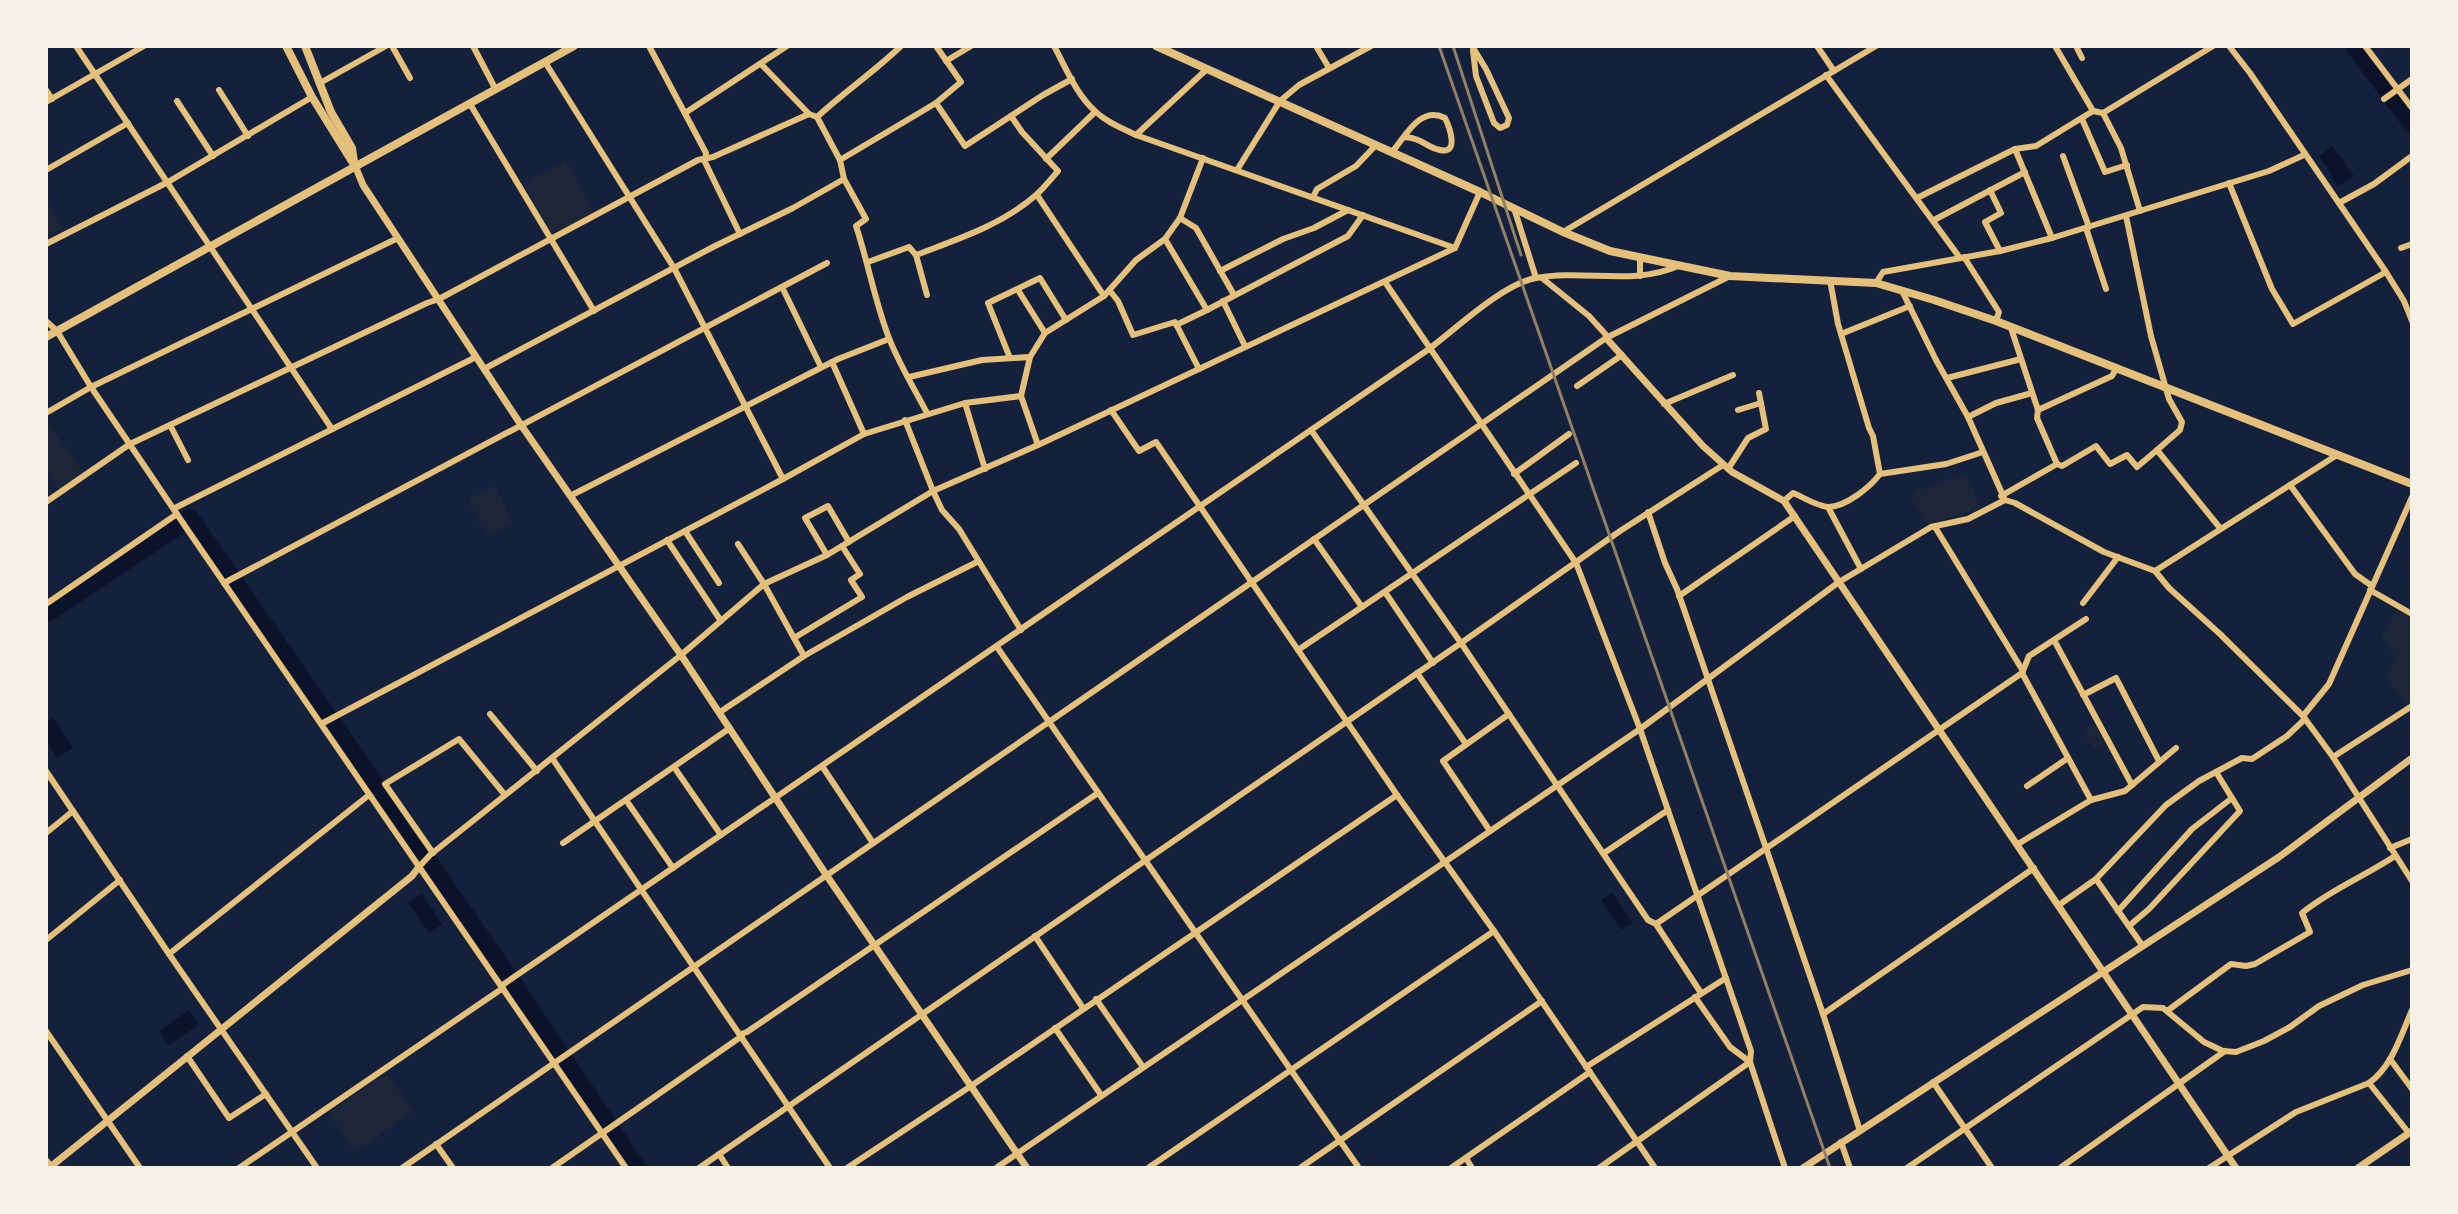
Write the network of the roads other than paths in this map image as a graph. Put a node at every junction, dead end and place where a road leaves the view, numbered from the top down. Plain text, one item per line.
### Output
1 (76, 46) edge
2 (144, 46) edge
3 (286, 46) edge
4 (305, 46) edge
5 (386, 46) edge
6 (392, 46) edge
7 (473, 46) edge
8 (574, 46) edge
9 (648, 46) edge
10 (901, 46) edge
11 (936, 46) edge
12 (971, 46) edge
13 (1054, 46) edge
14 (1156, 46) edge
15 (1316, 46) edge
16 (1371, 46) edge
17 (1817, 46) edge
18 (1876, 46) edge
19 (2055, 46) edge
20 (2076, 46) edge
21 (2213, 46) edge
22 (2229, 46) edge
23 (2365, 46) edge
24 (786, 47) edge
25 (1472, 49) edge
26 (2082, 58) dead end
27 (946, 61) junction
28 (545, 62) junction
29 (761, 64) junction
30 (1329, 68) junction
31 (1207, 69) junction
32 (1834, 71) junction
33 (95, 74) junction
34 (1826, 75) junction
35 (410, 78) dead end
36 (2412, 79) edge
37 (1072, 80) junction
38 (320, 83) junction
39 (46, 90) edge
40 (219, 90) dead end
41 (496, 90) junction
42 (2396, 91) junction
43 (312, 97) junction
44 (2386, 98) dead end
45 (177, 100) dead end
46 (49, 101) edge
47 (1280, 101) junction
48 (936, 103) junction
49 (471, 104) junction
50 (2412, 108) edge
51 (2094, 111) junction
52 (1095, 112) junction
53 (685, 113) junction
54 (2103, 113) junction
55 (809, 114) junction
56 (1011, 116) junction
57 (816, 117) junction
58 (2082, 119) junction
59 (128, 123) junction
60 (1136, 135) junction
61 (248, 136) junction
62 (1404, 138) junction
63 (1376, 145) junction
64 (2015, 149) junction
65 (1392, 152) junction
66 (2304, 155) junction
67 (213, 156) junction
68 (2063, 156) dead end
69 (2412, 156) edge
70 (706, 158) junction
71 (1203, 158) junction
72 (1046, 159) junction
73 (840, 160) junction
74 (2127, 165) junction
75 (356, 168) junction
76 (46, 170) edge
77 (1238, 170) junction
78 (2025, 172) junction
79 (844, 179) junction
80 (168, 182) junction
81 (2229, 183) junction
82 (1990, 190) junction
83 (1480, 192) junction
84 (1037, 195) junction
85 (1313, 197) junction
86 (629, 198) junction
87 (1917, 198) junction
88 (2339, 203) junction
89 (1514, 208) junction
90 (1348, 210) junction
91 (2140, 211) junction
92 (1363, 215) junction
93 (2126, 216) junction
94 (1180, 218) junction
95 (1934, 220) junction
96 (2088, 228) junction
97 (1563, 232) junction
98 (740, 234) junction
99 (398, 238) junction
100 (2052, 238) junction
101 (1166, 239) junction
102 (551, 240) junction
103 (46, 244) edge
104 (2412, 244) edge
105 (212, 247) junction
106 (1455, 248) junction
107 (2401, 248) dead end
108 (2000, 251) junction
109 (916, 255) junction
110 (1962, 257) junction
111 (1640, 258) junction
112 (868, 262) junction
113 (826, 263) dead end
114 (1678, 266) junction
115 (674, 268) junction
116 (1220, 271) junction
117 (2386, 272) junction
118 (1640, 276) junction
119 (1731, 276) junction
120 (1539, 278) junction
121 (1830, 280) junction
122 (1384, 282) junction
123 (1876, 283) junction
124 (782, 287) junction
125 (2106, 289) dead end
126 (1018, 290) junction
127 (1902, 291) junction
128 (1107, 293) junction
129 (927, 295) dead end
130 (1234, 295) junction
131 (440, 299) junction
132 (1223, 301) junction
133 (1910, 306) junction
134 (253, 310) junction
135 (1207, 310) junction
136 (594, 311) junction
137 (1066, 320) junction
138 (46, 321) edge
139 (1996, 321) junction
140 (2412, 321) edge
141 (1176, 325) junction
142 (2011, 327) junction
143 (705, 329) junction
144 (57, 331) junction
145 (1045, 333) junction
146 (1841, 334) junction
147 (46, 337) edge
148 (1607, 338) junction
149 (889, 339) junction
150 (1245, 346) junction
151 (1429, 349) junction
152 (1622, 355) junction
153 (476, 357) junction
154 (1030, 357) junction
155 (1010, 358) junction
156 (2021, 359) junction
157 (832, 362) junction
158 (291, 367) junction
159 (821, 367) junction
160 (484, 369) junction
161 (1199, 369) junction
162 (2116, 369) junction
163 (1733, 375) dead end
164 (909, 377) junction
165 (1947, 378) junction
166 (1577, 386) dead end
167 (91, 387) junction
168 (2166, 389) junction
169 (1759, 393) dead end
170 (2032, 393) junction
171 (1021, 396) junction
172 (965, 403) junction
173 (1761, 403) junction
174 (1664, 404) junction
175 (745, 406) junction
176 (1111, 410) junction
177 (1738, 410) dead end
178 (2038, 410) junction
179 (46, 413) edge
180 (927, 413) junction
181 (1968, 417) junction
182 (905, 420) junction
183 (1480, 424) junction
184 (170, 425) junction
185 (521, 425) junction
186 (332, 429) junction
187 (1311, 430) junction
188 (864, 434) junction
189 (1569, 435) dead end
190 (130, 444) junction
191 (1038, 445) junction
192 (2157, 450) junction
193 (1983, 452) junction
194 (2337, 455) junction
195 (188, 460) dead end
196 (1576, 462) dead end
197 (2057, 464) junction
198 (1726, 467) junction
199 (985, 468) junction
200 (1515, 474) junction
201 (1880, 474) junction
202 (783, 479) junction
203 (2412, 484) edge
204 (2290, 485) junction
205 (933, 492) junction
206 (1530, 495) junction
207 (570, 496) junction
208 (2412, 497) edge
209 (2003, 498) junction
210 (1784, 501) junction
211 (46, 502) edge
212 (1364, 504) junction
213 (1199, 506) junction
214 (1828, 507) junction
215 (177, 513) junction
216 (1648, 513) junction
217 (1795, 516) junction
218 (1935, 527) junction
219 (2220, 528) junction
220 (685, 531) junction
221 (1314, 539) junction
222 (667, 540) junction
223 (849, 542) junction
224 (738, 544) dead end
225 (842, 546) junction
226 (828, 555) junction
227 (2118, 557) junction
228 (977, 562) junction
229 (1576, 563) junction
230 (620, 566) junction
231 (1861, 569) junction
232 (2155, 571) junction
233 (1413, 574) junction
234 (226, 582) junction
235 (1251, 582) junction
236 (1839, 582) junction
237 (719, 583) dead end
238 (764, 584) junction
239 (2371, 588) junction
240 (1385, 592) junction
241 (1679, 596) junction
242 (2083, 603) dead end
243 (46, 604) edge
244 (1362, 607) junction
245 (2412, 614) edge
246 (2085, 619) dead end
247 (721, 621) junction
248 (1021, 630) junction
249 (794, 638) junction
250 (2054, 640) junction
251 (1461, 643) junction
252 (996, 647) junction
253 (1298, 651) junction
254 (681, 655) junction
255 (804, 656) junction
256 (1432, 663) junction
257 (2022, 672) junction
258 (1417, 673) junction
259 (1708, 681) junction
260 (2083, 695) junction
261 (2412, 706) edge
262 (720, 712) junction
263 (490, 714) dead end
264 (1509, 714) junction
265 (2304, 718) junction
266 (1346, 721) junction
267 (323, 723) junction
268 (1049, 723) junction
269 (730, 728) junction
270 (1939, 728) junction
271 (1640, 729) junction
272 (1466, 744) junction
273 (2176, 748) dead end
274 (2333, 757) junction
275 (552, 758) junction
276 (2068, 758) junction
277 (2412, 758) edge
278 (2159, 761) junction
279 (822, 766) junction
280 (674, 767) junction
281 (46, 771) edge
282 (537, 771) junction
283 (2216, 772) junction
284 (1557, 784) junction
285 (2132, 785) junction
286 (2027, 786) dead end
287 (1098, 793) junction
288 (369, 795) junction
289 (505, 795) junction
290 (1396, 795) junction
291 (777, 797) junction
292 (2359, 797) junction
293 (2232, 798) junction
294 (626, 800) junction
295 (2091, 801) junction
296 (1668, 810) junction
297 (74, 811) junction
298 (595, 821) junction
299 (1490, 831) junction
300 (46, 833) edge
301 (721, 835) junction
302 (2412, 839) edge
303 (563, 843) dead end
304 (873, 843) junction
305 (2018, 844) junction
306 (1766, 848) junction
307 (2390, 848) junction
308 (1604, 853) junction
309 (431, 854) junction
310 (2395, 856) junction
311 (1145, 860) junction
312 (1444, 862) junction
313 (420, 865) junction
314 (672, 868) junction
315 (2034, 868) junction
316 (828, 876) junction
317 (2096, 879) junction
318 (120, 880) junction
319 (2412, 881) edge
320 (641, 890) junction
321 (1698, 894) junction
322 (2059, 906) junction
323 (2118, 910) junction
324 (1656, 924) junction
325 (2129, 926) junction
326 (1194, 931) junction
327 (1494, 931) junction
328 (1035, 936) junction
329 (46, 940) edge
330 (875, 945) junction
331 (2142, 945) junction
332 (169, 954) junction
333 (694, 967) junction
334 (2104, 970) junction
335 (2412, 970) edge
336 (1726, 978) junction
337 (503, 986) junction
338 (1698, 995) junction
339 (1096, 999) junction
340 (1241, 1000) junction
341 (1542, 1001) junction
342 (1083, 1008) junction
343 (2412, 1010) edge
344 (2167, 1011) junction
345 (921, 1014) junction
346 (1823, 1014) junction
347 (2131, 1014) junction
348 (1054, 1028) junction
349 (220, 1029) junction
350 (46, 1031) edge
351 (741, 1035) junction
352 (2225, 1051) junction
353 (187, 1056) junction
354 (2390, 1059) junction
355 (557, 1062) junction
356 (1750, 1062) junction
357 (1143, 1067) junction
358 (1588, 1069) junction
359 (1291, 1071) junction
360 (1933, 1082) junction
361 (2369, 1083) junction
362 (2179, 1084) junction
363 (971, 1086) junction
364 (2412, 1089) edge
365 (266, 1094) junction
366 (1101, 1095) junction
367 (788, 1106) junction
368 (107, 1120) junction
369 (1965, 1128) junction
370 (604, 1131) junction
371 (1860, 1131) junction
372 (294, 1132) junction
373 (2410, 1132) edge
374 (1340, 1140) junction
375 (1637, 1142) junction
376 (1841, 1142) junction
377 (436, 1144) junction
378 (1017, 1153) junction
379 (719, 1154) junction
380 (2228, 1155) junction
381 (1466, 1158) junction
382 (49, 1164) edge
383 (140, 1167) edge
384 (239, 1167) edge
385 (317, 1167) edge
386 (402, 1167) edge
387 (453, 1167) edge
388 (552, 1167) edge
389 (626, 1167) edge
390 (699, 1167) edge
391 (728, 1167) edge
392 (830, 1167) edge
393 (847, 1167) edge
394 (996, 1167) edge
395 (1027, 1167) edge
396 (1148, 1167) edge
397 (1300, 1167) edge
398 (1359, 1167) edge
399 (1451, 1167) edge
400 (1472, 1167) edge
401 (1599, 1167) edge
402 (1655, 1167) edge
403 (1785, 1167) edge
404 (1803, 1167) edge
405 (1850, 1167) edge
406 (1907, 1167) edge
407 (1992, 1167) edge
408 (2060, 1167) edge
409 (2209, 1167) edge
410 (2236, 1167) edge
411 (2358, 1167) edge

1 - 33 street
2 - 33 street
3 - 43 main road
4 - 38 main road
5 - 38 street
6 - 35 street
7 - 41 street
8 - 28 main road
9 - 53 street
10 - 57 street
11 - 27 street
12 - 27 street
13 - 37 street
14 - 31 main road
15 - 30 street
16 - 30 street
17 - 32 street
18 - 32 street
19 - 51 street
20 - 26 street
21 - 54 street
22 - 66 street
23 - 42 street
24 - 29 street
25 - 25 street
27 - 48 street
28 - 41 main road
28 - 86 street
29 - 53 street
29 - 55 street
30 - 47 street
31 - 47 main road
31 - 60 street
32 - 34 street
33 - 46 street
33 - 59 street
34 - 87 street
34 - 97 street
36 - 42 street
37 - 52 street
37 - 56 street
38 - 75 main road
39 - 46 street
40 - 61 street
41 - 49 main road
42 - 44 street
42 - 50 street
43 - 61 street
43 - 75 main road
45 - 67 street
47 - 63 main road
47 - 77 street
48 - 56 street
48 - 73 street
49 - 75 main road
49 - 102 street
51 - 54 street
51 - 58 street
52 - 60 street
52 - 72 street
53 - 70 street
54 - 74 street
55 - 57 street
55 - 70 street
56 - 72 street
57 - 73 street
58 - 64 street
58 - 74 street
59 - 76 street
59 - 80 street
60 - 71 street
61 - 67 street
62 - 62 street
62 - 65 street
63 - 65 main road
63 - 85 street
64 - 78 street
64 - 87 street
65 - 83 main road
66 - 81 street
66 - 88 street
67 - 80 street
68 - 96 street
69 - 88 street
70 - 86 street
70 - 98 street
71 - 77 street
71 - 94 street
72 - 84 street
73 - 79 street
74 - 91 street
75 - 99 street
75 - 105 main road
77 - 85 street
78 - 82 street
78 - 100 street
79 - 98 street
79 - 112 street
80 - 103 street
80 - 105 street
81 - 91 street
81 - 117 street
82 - 95 street
82 - 108 street
83 - 89 main road
83 - 106 street
84 - 109 street
84 - 128 street
85 - 90 street
86 - 102 street
86 - 115 street
87 - 95 street
88 - 117 street
89 - 97 main road
89 - 120 street
90 - 92 street
90 - 116 street
91 - 93 street
92 - 106 street
92 - 130 street
93 - 96 street
93 - 168 street
94 - 101 street
94 - 116 street
95 - 110 street
96 - 100 street
96 - 125 street
97 - 111 main road
98 - 115 street
99 - 131 street
99 - 134 street
100 - 108 street
101 - 128 street
101 - 135 street
102 - 131 street
102 - 136 street
104 - 107 street
105 - 134 street
105 - 144 main road
106 - 122 street
108 - 110 street
109 - 112 street
109 - 129 street
110 - 123 street
110 - 139 street
111 - 114 main road
111 - 118 street
112 - 149 street
113 - 124 street
114 - 118 street
114 - 119 main road
115 - 136 street
115 - 143 street
116 - 130 street
117 - 140 street
118 - 120 street
119 - 121 main road
119 - 148 street
120 - 148 street
120 - 151 street
121 - 123 main road
121 - 146 street
122 - 150 street
122 - 151 street
123 - 127 main road
124 - 143 street
124 - 159 street
126 - 137 street
126 - 145 street
126 - 155 street
127 - 133 street
127 - 139 main road
128 - 137 street
128 - 141 street
130 - 132 street
131 - 153 street
131 - 158 street
132 - 135 street
132 - 150 street
133 - 146 street
133 - 165 street
134 - 158 street
134 - 167 street
135 - 141 street
136 - 160 street
137 - 145 street
138 - 144 street
139 - 142 main road
141 - 161 street
142 - 156 street
142 - 162 main road
143 - 175 street
143 - 185 street
144 - 147 main road
144 - 167 street
145 - 154 street
146 - 201 street
148 - 152 street
148 - 183 street
149 - 157 street
149 - 164 street
150 - 161 street
151 - 183 street
151 - 187 street
152 - 166 street
152 - 174 street
153 - 160 street
153 - 186 street
154 - 155 street
154 - 171 street
155 - 164 street
156 - 165 street
156 - 170 street
157 - 159 street
157 - 188 street
158 - 184 street
158 - 186 street
159 - 175 street
160 - 185 street
161 - 176 street
162 - 168 main road
162 - 178 street
163 - 174 street
164 - 180 street
165 - 181 street
167 - 179 street
167 - 190 street
168 - 192 street
168 - 194 main road
169 - 173 street
170 - 178 street
170 - 181 street
171 - 172 street
171 - 191 street
172 - 180 street
172 - 199 street
173 - 177 street
173 - 198 street
174 - 198 street
175 - 202 street
175 - 207 street
176 - 191 street
176 - 213 street
178 - 197 street
180 - 182 street
181 - 193 street
182 - 188 street
182 - 205 street
183 - 200 street
183 - 212 street
184 - 190 street
184 - 195 street
185 - 207 street
185 - 234 street
186 - 215 street
187 - 212 street
187 - 213 street
188 - 202 street
189 - 200 street
190 - 211 street
190 - 215 street
191 - 199 street
192 - 197 street
192 - 219 street
193 - 201 street
193 - 209 street
194 - 203 main road
194 - 204 street
196 - 206 street
197 - 209 street
198 - 210 street
198 - 216 street
199 - 205 street
200 - 206 street
201 - 214 street
202 - 220 street
204 - 219 street
204 - 239 street
205 - 223 street
205 - 228 street
206 - 229 street
206 - 233 street
207 - 230 street
208 - 239 street
209 - 218 street
209 - 227 street
210 - 214 street
210 - 217 street
212 - 221 street
212 - 233 street
213 - 235 street
213 - 248 street
214 - 231 street
215 - 234 street
215 - 243 street
216 - 229 street
216 - 241 street
217 - 236 street
217 - 241 street
218 - 231 street
218 - 257 street
219 - 232 street
220 - 222 street
220 - 237 street
221 - 235 street
221 - 244 street
222 - 230 street
222 - 247 street
223 - 225 street
223 - 226 street
224 - 238 street
225 - 226 street
225 - 249 street
226 - 238 street
227 - 232 street
227 - 242 street
228 - 248 street
228 - 255 street
229 - 251 street
229 - 271 street
230 - 254 street
230 - 267 street
231 - 236 street
232 - 265 street
233 - 240 street
233 - 251 street
234 - 267 street
235 - 253 street
235 - 268 street
236 - 259 street
236 - 270 street
238 - 247 street
238 - 249 street
239 - 245 street
239 - 265 street
240 - 244 street
240 - 256 street
241 - 259 street
244 - 253 street
246 - 250 street
247 - 254 street
248 - 252 street
249 - 255 street
250 - 257 street
250 - 260 street
251 - 256 street
251 - 264 street
252 - 268 street
252 - 279 street
253 - 266 street
254 - 262 street
254 - 275 street
255 - 262 street
256 - 258 street
257 - 270 street
257 - 276 street
258 - 266 street
258 - 272 street
259 - 271 street
259 - 306 street
260 - 278 street
260 - 285 street
261 - 274 street
262 - 269 street
263 - 282 street
264 - 272 street
264 - 284 street
265 - 274 street
265 - 283 street
266 - 290 street
266 - 311 street
267 - 288 street
268 - 287 street
268 - 304 street
269 - 280 street
269 - 291 street
270 - 305 street
270 - 306 street
271 - 284 street
271 - 296 street
272 - 299 street
273 - 278 street
274 - 292 street
275 - 282 street
275 - 298 street
276 - 286 street
276 - 295 street
277 - 292 street
278 - 285 street
279 - 291 street
279 - 304 street
280 - 294 street
280 - 301 street
281 - 297 street
282 - 289 street
283 - 293 street
283 - 317 street
284 - 299 street
284 - 308 street
285 - 295 street
287 - 311 street
287 - 330 street
288 - 313 street
288 - 332 street
289 - 309 street
289 - 309 street
290 - 312 street
290 - 326 street
291 - 301 street
291 - 316 street
292 - 307 street
292 - 331 street
293 - 323 street
293 - 325 street
294 - 298 street
294 - 314 street
295 - 305 street
296 - 308 street
296 - 321 street
297 - 300 street
297 - 318 street
298 - 303 street
298 - 320 street
299 - 312 street
301 - 314 street
302 - 307 street
304 - 316 street
305 - 315 street
306 - 321 street
306 - 346 street
307 - 310 street
308 - 324 street
309 - 313 street
310 - 319 street
310 - 344 street
311 - 326 street
311 - 328 street
312 - 327 street
312 - 340 street
313 - 337 street
313 - 349 street
314 - 320 street
315 - 322 street
315 - 346 street
316 - 330 street
316 - 333 street
317 - 322 street
317 - 323 street
318 - 329 street
318 - 332 street
320 - 333 street
320 - 337 street
321 - 324 street
321 - 336 street
322 - 334 street
323 - 325 street
324 - 338 street
325 - 331 street
326 - 339 street
326 - 340 street
327 - 341 street
327 - 359 street
328 - 342 street
328 - 345 street
330 - 345 street
330 - 351 street
331 - 334 street
332 - 349 street
333 - 351 street
333 - 355 street
334 - 347 street
334 - 360 street
335 - 352 street
336 - 338 street
336 - 356 street
337 - 355 street
337 - 372 street
338 - 356 street
338 - 358 street
339 - 342 street
339 - 357 street
340 - 357 street
340 - 359 street
341 - 358 street
341 - 374 street
342 - 348 street
343 - 354 street
344 - 347 street
344 - 352 street
345 - 363 street
345 - 367 street
346 - 371 street
347 - 362 street
347 - 369 street
348 - 363 street
348 - 366 street
349 - 353 street
349 - 365 street
350 - 368 street
351 - 367 street
351 - 370 street
352 - 362 street
353 - 365 street
353 - 368 street
354 - 361 street
354 - 364 street
355 - 370 street
355 - 377 street
356 - 375 street
356 - 403 street
357 - 366 street
358 - 375 street
358 - 381 street
359 - 374 street
359 - 396 street
360 - 369 street
360 - 371 street
361 - 373 street
361 - 380 street
362 - 380 street
362 - 408 street
363 - 378 street
363 - 393 street
365 - 372 street
366 - 378 street
367 - 379 street
367 - 392 street
368 - 382 street
368 - 383 street
369 - 406 street
369 - 407 street
370 - 388 street
370 - 389 street
371 - 376 street
372 - 384 street
372 - 385 street
373 - 411 street
374 - 397 street
374 - 398 street
375 - 401 street
375 - 402 street
376 - 404 street
376 - 405 street
377 - 386 street
377 - 387 street
378 - 394 street
378 - 395 street
379 - 390 street
379 - 391 street
380 - 409 street
380 - 410 street
381 - 399 street
381 - 400 street

